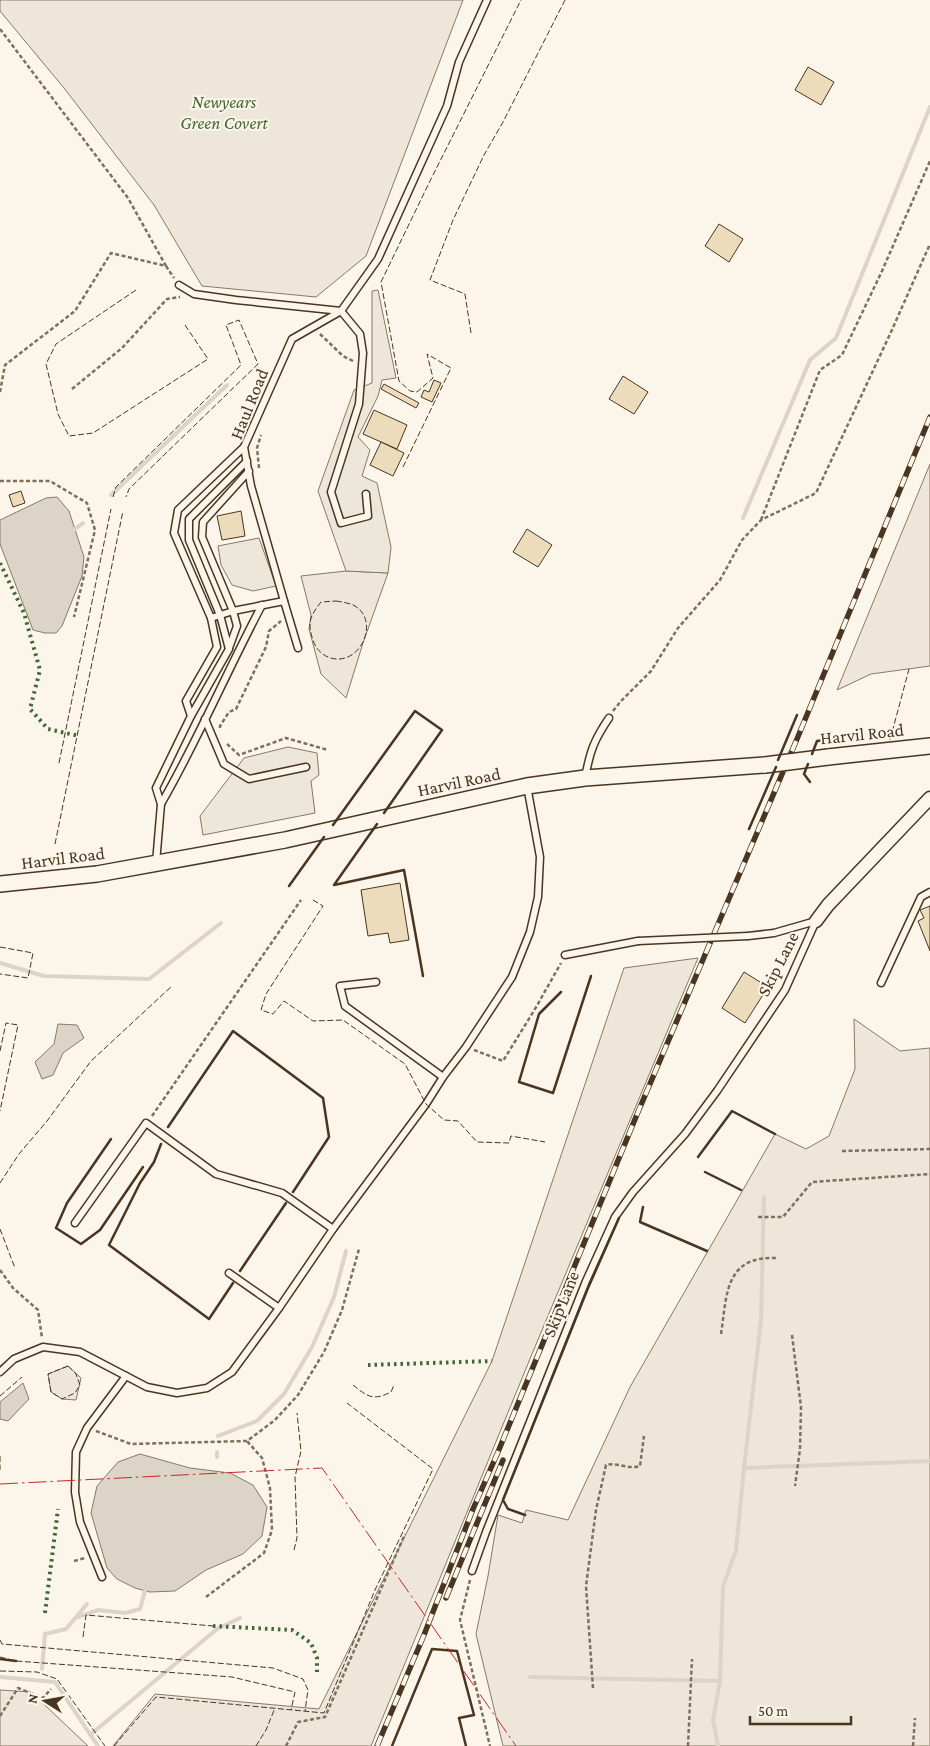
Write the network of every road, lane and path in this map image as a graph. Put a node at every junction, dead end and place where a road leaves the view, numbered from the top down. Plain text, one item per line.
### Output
1 (487, 0) edge
2 (0, 29) edge
3 (930, 161) edge
4 (930, 244) edge
5 (166, 266) junction
6 (179, 285) joint
7 (194, 294) junction
8 (341, 311) junction
9 (72, 389) dead end
10 (0, 392) edge
11 (244, 447) junction
12 (247, 461) junction
13 (249, 471) junction
14 (0, 481) edge
15 (366, 494) dead end
16 (761, 520) junction
17 (284, 601) junction
18 (262, 606) junction
19 (233, 611) junction
20 (220, 615) junction
21 (74, 617) dead end
22 (211, 618) junction
23 (298, 648) dead end
24 (229, 649) junction
25 (191, 716) junction
26 (609, 718) joint
27 (205, 719) junction
28 (930, 746) edge
29 (306, 767) dead end
30 (585, 778) junction
31 (527, 786) junction
32 (930, 798) edge
33 (161, 804) junction
34 (156, 864) junction
35 (0, 884) edge
36 (930, 892) edge
37 (302, 900) dead end
38 (816, 921) junction
39 (565, 955) joint
40 (376, 982) dead end
41 (881, 983) dead end
42 (466, 1047) junction
43 (443, 1077) junction
44 (146, 1123) junction
45 (930, 1149) edge
46 (842, 1151) dead end
47 (930, 1174) edge
48 (758, 1217) dead end
49 (75, 1223) dead end
50 (333, 1229) junction
51 (359, 1249) dead end
52 (776, 1258) dead end
53 (0, 1270) edge
54 (229, 1272) dead end
55 (279, 1308) junction
56 (721, 1334) dead end
57 (792, 1335) dead end
58 (43, 1347) junction
59 (0, 1372) edge
60 (126, 1376) junction
61 (88, 1428) junction
62 (644, 1436) dead end
63 (247, 1441) junction
64 (795, 1486) dead end
65 (405, 1534) dead end
66 (472, 1571) joint
67 (102, 1577) dead end
68 (206, 1598) dead end
69 (692, 1659) dead end
70 (592, 1686) dead end
71 (51, 1689) dead end
72 (0, 1716) edge
73 (915, 1718) dead end
74 (286, 1746) edge
75 (490, 1746) edge
76 (688, 1746) edge
77 (913, 1746) edge

1 - 8 lane, Haul Road
2 - 5 path
3 - 16 path
4 - 16 path
5 - 6 path
5 - 10 path
6 - 7 lane
7 - 8 lane
7 - 9 path
8 - 11 lane, Haul Road
8 - 15 lane
11 - 12 lane, Haul Road
11 - 22 lane
12 - 13 lane, Haul Road
12 - 20 lane
13 - 17 lane, Haul Road
13 - 19 lane
14 - 21 path
16 - 26 path
17 - 18 lane
17 - 23 lane, Haul Road
18 - 19 lane
18 - 27 lane
19 - 20 lane
19 - 24 lane
20 - 22 lane
20 - 24 lane
22 - 25 lane
24 - 25 lane
25 - 33 lane
26 - 30 lane
27 - 29 lane
27 - 33 lane
28 - 30 street, Harvil Road, bridge
30 - 31 street, Harvil Road
31 - 34 street, Harvil Road
31 - 42 lane
32 - 38 street
33 - 34 lane
34 - 35 street, Harvil Road
36 - 41 lane
37 - 44 path
38 - 39 lane, bridge
38 - 66 lane, Skip Lane
39 - 42 path
40 - 43 lane
42 - 43 lane
43 - 50 lane
44 - 49 lane
44 - 50 lane
45 - 46 path
47 - 48 path
50 - 55 lane
51 - 63 path
52 - 56 path
53 - 58 path
54 - 55 lane
55 - 60 lane
57 - 64 path
58 - 59 lane
58 - 60 lane
60 - 61 lane
61 - 63 path
61 - 67 lane
62 - 70 path
63 - 68 path
65 - 74 path
66 - 75 path
69 - 76 path
71 - 72 path
73 - 77 path

